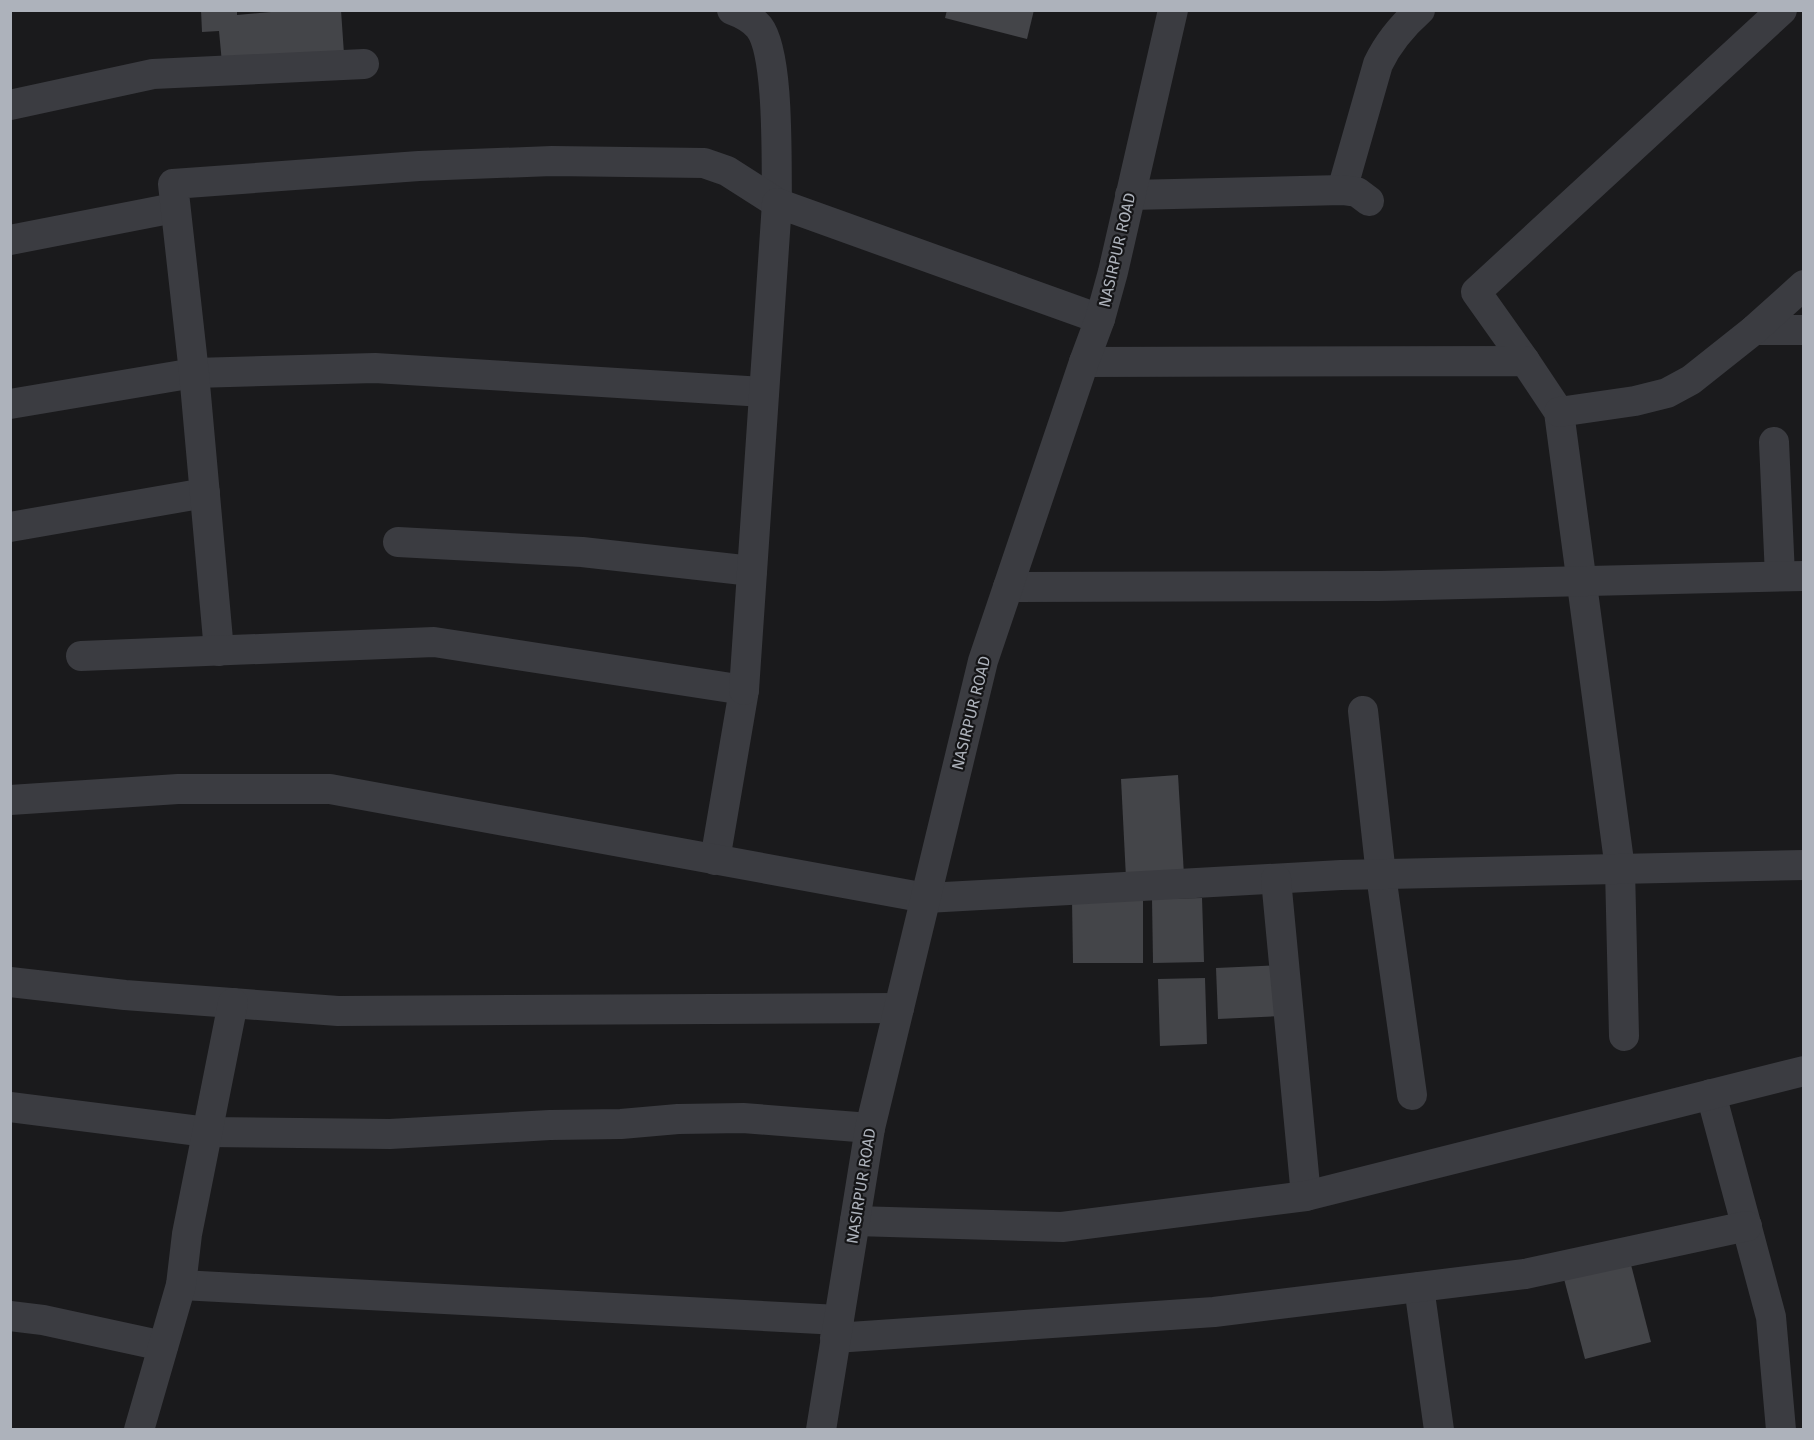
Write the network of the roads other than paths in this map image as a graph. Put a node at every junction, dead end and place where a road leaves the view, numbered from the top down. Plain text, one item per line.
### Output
1 (732, 10) edge
2 (1173, 10) edge
3 (1420, 10) edge
4 (1782, 10) edge
5 (364, 64) dead end
6 (10, 105) edge
7 (1130, 195) junction
8 (777, 203) junction
9 (174, 208) junction
10 (10, 240) edge
11 (1803, 285) edge
12 (1100, 319) junction
13 (1754, 330) junction
14 (1803, 330) edge
15 (1525, 361) junction
16 (1084, 362) junction
17 (194, 373) junction
18 (764, 392) junction
19 (10, 404) edge
20 (1559, 412) junction
21 (1774, 442) dead end
22 (205, 493) junction
23 (10, 527) edge
24 (398, 542) dead end
25 (752, 571) junction
26 (1792, 576) edge
27 (1581, 581) junction
28 (1008, 587) junction
29 (219, 651) junction
30 (81, 656) dead end
31 (744, 690) junction
32 (1363, 711) dead end
33 (10, 800) edge
34 (715, 860) junction
35 (1803, 865) edge
36 (1620, 869) junction
37 (1381, 875) junction
38 (1276, 879) junction
39 (926, 898) junction
40 (10, 982) edge
41 (232, 1003) junction
42 (899, 1008) junction
43 (1624, 1036) dead end
44 (1803, 1071) edge
45 (1711, 1094) junction
46 (1412, 1095) dead end
47 (10, 1107) edge
48 (870, 1128) junction
49 (207, 1132) junction
50 (1306, 1196) junction
51 (855, 1221) junction
52 (1748, 1226) junction
53 (181, 1285) junction
54 (1419, 1287) junction
55 (10, 1316) edge
56 (837, 1329) junction
57 (163, 1346) junction
58 (138, 1430) edge
59 (821, 1430) edge
60 (1439, 1430) edge
61 (1781, 1430) edge

1 - 8 street
2 - 7 street, NASIRPUR ROAD
3 - 7 street
4 - 15 street
5 - 6 street
7 - 12 street, NASIRPUR ROAD
8 - 9 street
8 - 12 street
8 - 18 street
9 - 10 street
9 - 17 street
11 - 13 street
12 - 16 street, NASIRPUR ROAD
13 - 14 street
13 - 20 street
15 - 16 street
15 - 20 street
16 - 28 street, NASIRPUR ROAD
17 - 18 street
17 - 19 street
17 - 22 street
18 - 25 street
20 - 27 street
21 - 26 street
22 - 23 street
22 - 29 street
24 - 25 street
25 - 31 street
26 - 27 street
27 - 28 street
27 - 36 street
28 - 39 street, NASIRPUR ROAD
29 - 30 street
29 - 31 street
31 - 34 street
32 - 37 street
33 - 34 street
34 - 39 street
35 - 36 street
36 - 37 street
36 - 43 street
37 - 38 street
37 - 46 street
38 - 39 street
38 - 50 street
39 - 42 street, NASIRPUR ROAD
40 - 41 street
41 - 42 street
41 - 49 street
42 - 48 street, NASIRPUR ROAD
44 - 45 street
45 - 50 street
45 - 52 street
47 - 49 street
48 - 49 street
48 - 51 street, NASIRPUR ROAD
49 - 53 street
50 - 51 street
51 - 56 street, NASIRPUR ROAD
52 - 54 street
52 - 61 street
53 - 56 street
53 - 57 street
54 - 56 street
54 - 60 street
55 - 57 street
56 - 59 street, NASIRPUR ROAD
57 - 58 street

